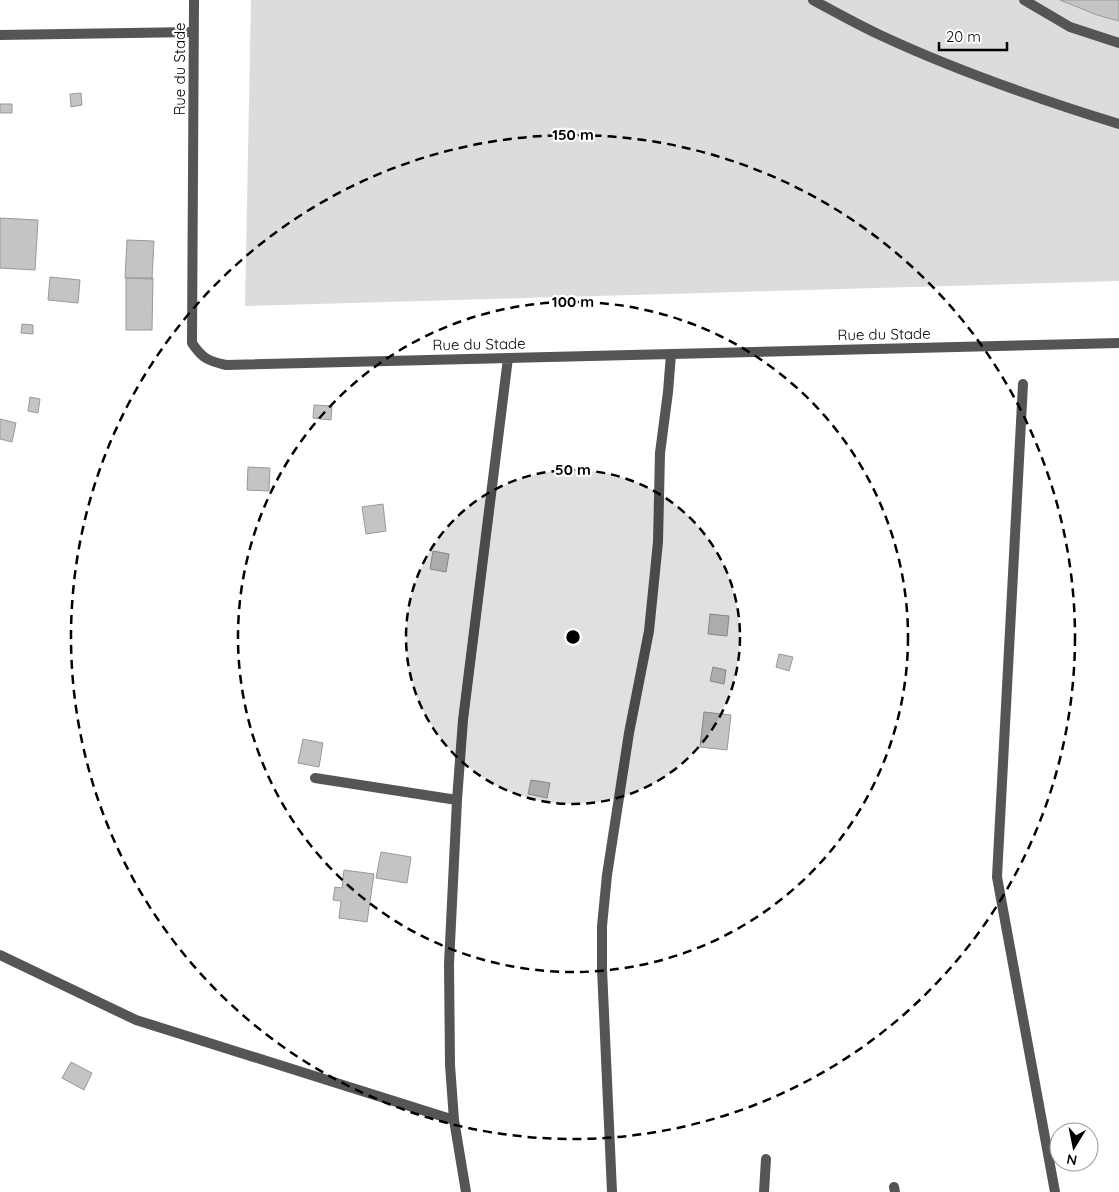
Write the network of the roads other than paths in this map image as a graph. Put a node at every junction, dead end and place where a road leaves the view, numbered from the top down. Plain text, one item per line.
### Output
1 (194, 0) edge
2 (813, 0) edge
3 (1024, 0) edge
4 (194, 32) junction
5 (0, 35) edge
6 (1119, 43) edge
7 (1119, 124) edge
8 (1119, 343) edge
9 (671, 354) junction
10 (508, 358) junction
11 (1022, 384) dead end
12 (315, 778) dead end
13 (457, 800) junction
14 (0, 954) edge
15 (454, 1120) junction
16 (766, 1159) dead end
17 (466, 1192) edge
18 (612, 1192) edge
19 (764, 1192) edge
20 (1055, 1192) edge

1 - 4 street, Rue du Stade
2 - 7 street
3 - 6 street
4 - 5 street
4 - 10 street, Rue du Stade
8 - 9 street, Rue du Stade
9 - 10 street, Rue du Stade
9 - 18 street
10 - 13 street
11 - 20 street
12 - 13 street
13 - 15 street
14 - 15 street
15 - 17 street
16 - 19 street

